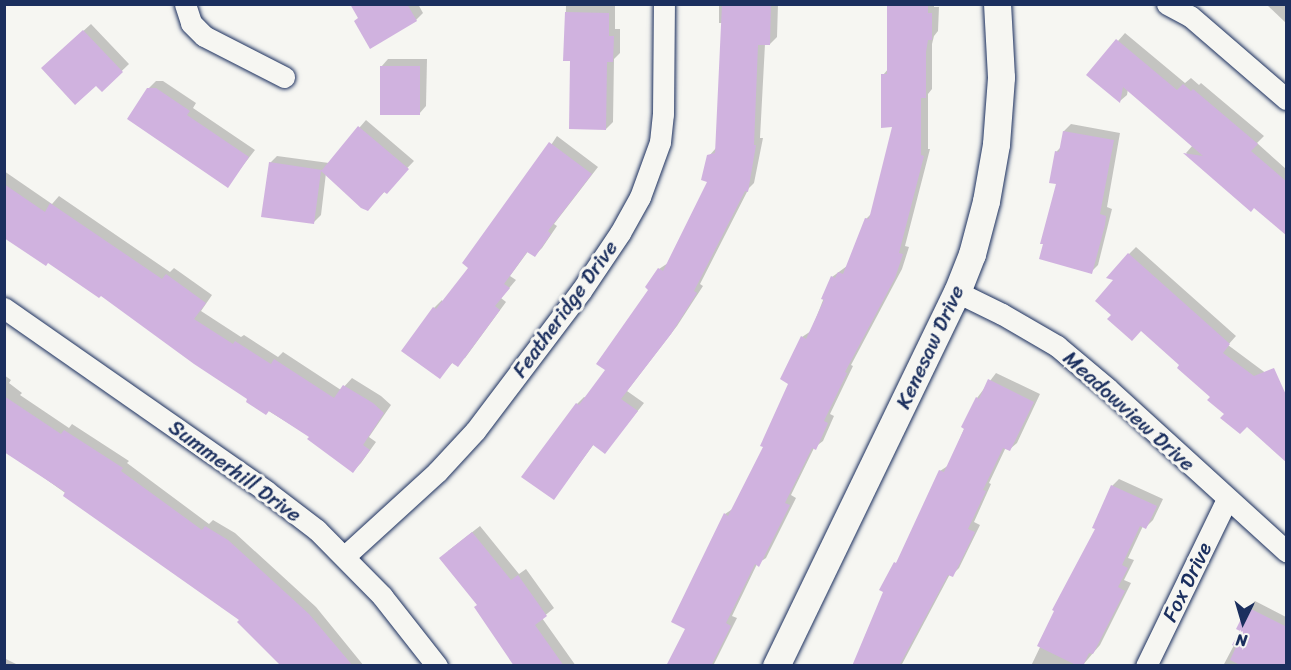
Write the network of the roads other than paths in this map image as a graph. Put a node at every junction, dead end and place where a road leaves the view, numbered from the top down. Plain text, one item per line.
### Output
1 (185, 4) edge
2 (664, 4) edge
3 (997, 4) edge
4 (1167, 4) edge
5 (284, 77) dead end
6 (1287, 99) edge
7 (957, 292) junction
8 (4, 308) edge
9 (1227, 499) junction
10 (1287, 551) edge
11 (345, 556) junction
12 (437, 666) edge
13 (776, 666) edge
14 (1146, 666) edge

1 - 5 street
2 - 11 street, Featheridge Drive
3 - 7 street, Kenesaw Drive
4 - 6 street
7 - 9 street, Meadowview Drive
7 - 13 street, Kenesaw Drive
8 - 11 street, Summerhill Drive
9 - 10 street, Meadowview Drive
9 - 14 street, Fox Drive
11 - 12 street, Summerhill Drive

